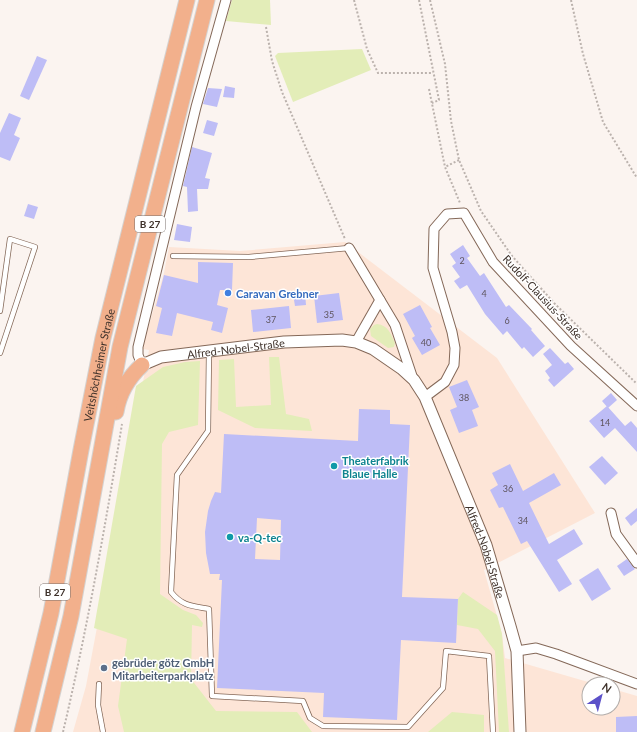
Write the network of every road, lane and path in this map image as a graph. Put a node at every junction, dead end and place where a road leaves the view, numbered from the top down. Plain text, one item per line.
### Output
1 (187, 0) edge
2 (207, 0) edge
3 (226, 0) edge
4 (354, 0) edge
5 (419, 0) edge
6 (430, 0) edge
7 (570, 0) edge
8 (266, 27) dead end
9 (433, 74) junction
10 (429, 89) dead end
11 (432, 103) junction
12 (459, 160) junction
13 (445, 167) junction
14 (637, 178) edge
15 (464, 213) junction
16 (349, 248) junction
17 (173, 256) dead end
18 (380, 300) junction
19 (0, 311) edge
20 (356, 342) junction
21 (209, 351) junction
22 (0, 352) edge
23 (142, 365) junction
24 (414, 380) junction
25 (637, 384) edge
26 (425, 397) junction
27 (637, 406) edge
28 (122, 422) dead end
29 (100, 450) junction
30 (611, 513) dead end
31 (637, 563) edge
32 (517, 651) junction
33 (99, 684) dead end
34 (637, 684) edge
35 (22, 732) edge
36 (43, 732) edge
37 (63, 732) edge
38 (103, 732) edge
39 (493, 732) edge
40 (520, 732) edge

1 - 35 highway, Veitshöchheimer Straße / B 27
2 - 29 highway, Veitshöchheimer Straße / B 27
3 - 23 street
4 - 9 path
5 - 9 path
6 - 12 path
7 - 14 path
8 - 16 path
9 - 11 path
10 - 11 path
11 - 13 path
12 - 13 path
12 - 25 path
13 - 15 path
15 - 26 street
15 - 27 street, Rudolf-Clausius-Straße
16 - 17 lane
16 - 18 street, Alfred-Nobel-Straße
18 - 20 street
18 - 24 street, Alfred-Nobel-Straße
19 - 22 lane
20 - 21 street, Alfred-Nobel-Straße
20 - 24 street, Alfred-Nobel-Straße
21 - 23 street, Alfred-Nobel-Straße
21 - 39 lane
23 - 29 highway
24 - 26 street, Alfred-Nobel-Straße
26 - 32 street, Alfred-Nobel-Straße
28 - 37 path
29 - 36 highway, Veitshöchheimer Straße / B 27
30 - 31 street
32 - 34 street
32 - 40 street, Alfred-Nobel-Straße
33 - 38 lane

